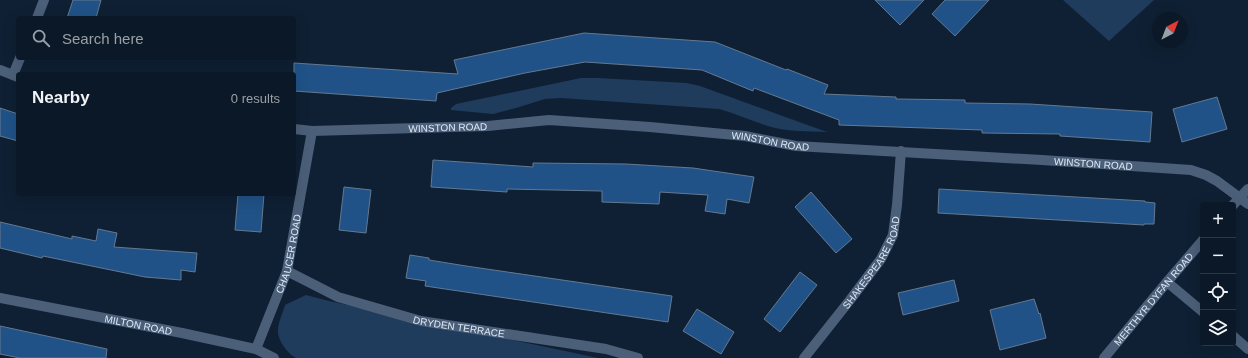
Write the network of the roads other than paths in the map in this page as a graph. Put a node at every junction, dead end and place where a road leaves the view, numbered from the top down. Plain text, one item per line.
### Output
1 (44, 0) edge
2 (38, 16) edge
3 (20, 60) edge
4 (0, 70) edge
5 (17, 72) edge
6 (16, 76) edge
7 (296, 129) edge
8 (312, 131) junction
9 (901, 152) junction
10 (1248, 188) edge
11 (1236, 202) edge
12 (1248, 204) edge
13 (1200, 244) edge
14 (287, 271) junction
15 (1167, 282) junction
16 (0, 298) edge
17 (1201, 310) edge
18 (1236, 339) edge
19 (256, 349) junction
20 (1248, 349) edge
21 (274, 358) edge
22 (638, 358) edge
23 (804, 358) edge
24 (1104, 358) edge

1 - 2 street
3 - 5 street
4 - 6 street
7 - 8 street, WINSTON ROAD
8 - 9 street, WINSTON ROAD
8 - 14 street, CHAUCER ROAD
9 - 11 street, WINSTON ROAD
9 - 23 street, SHAKESPEARE ROAD
10 - 11 street
11 - 12 street, WINSTON ROAD
13 - 15 street, MERTHYR DYFAN ROAD
14 - 19 street, CHAUCER ROAD
14 - 22 street, DRYDEN TERRACE
15 - 17 street
15 - 24 street, MERTHYR DYFAN ROAD
16 - 19 street, MILTON ROAD
18 - 20 street
19 - 21 street, MILTON ROAD

